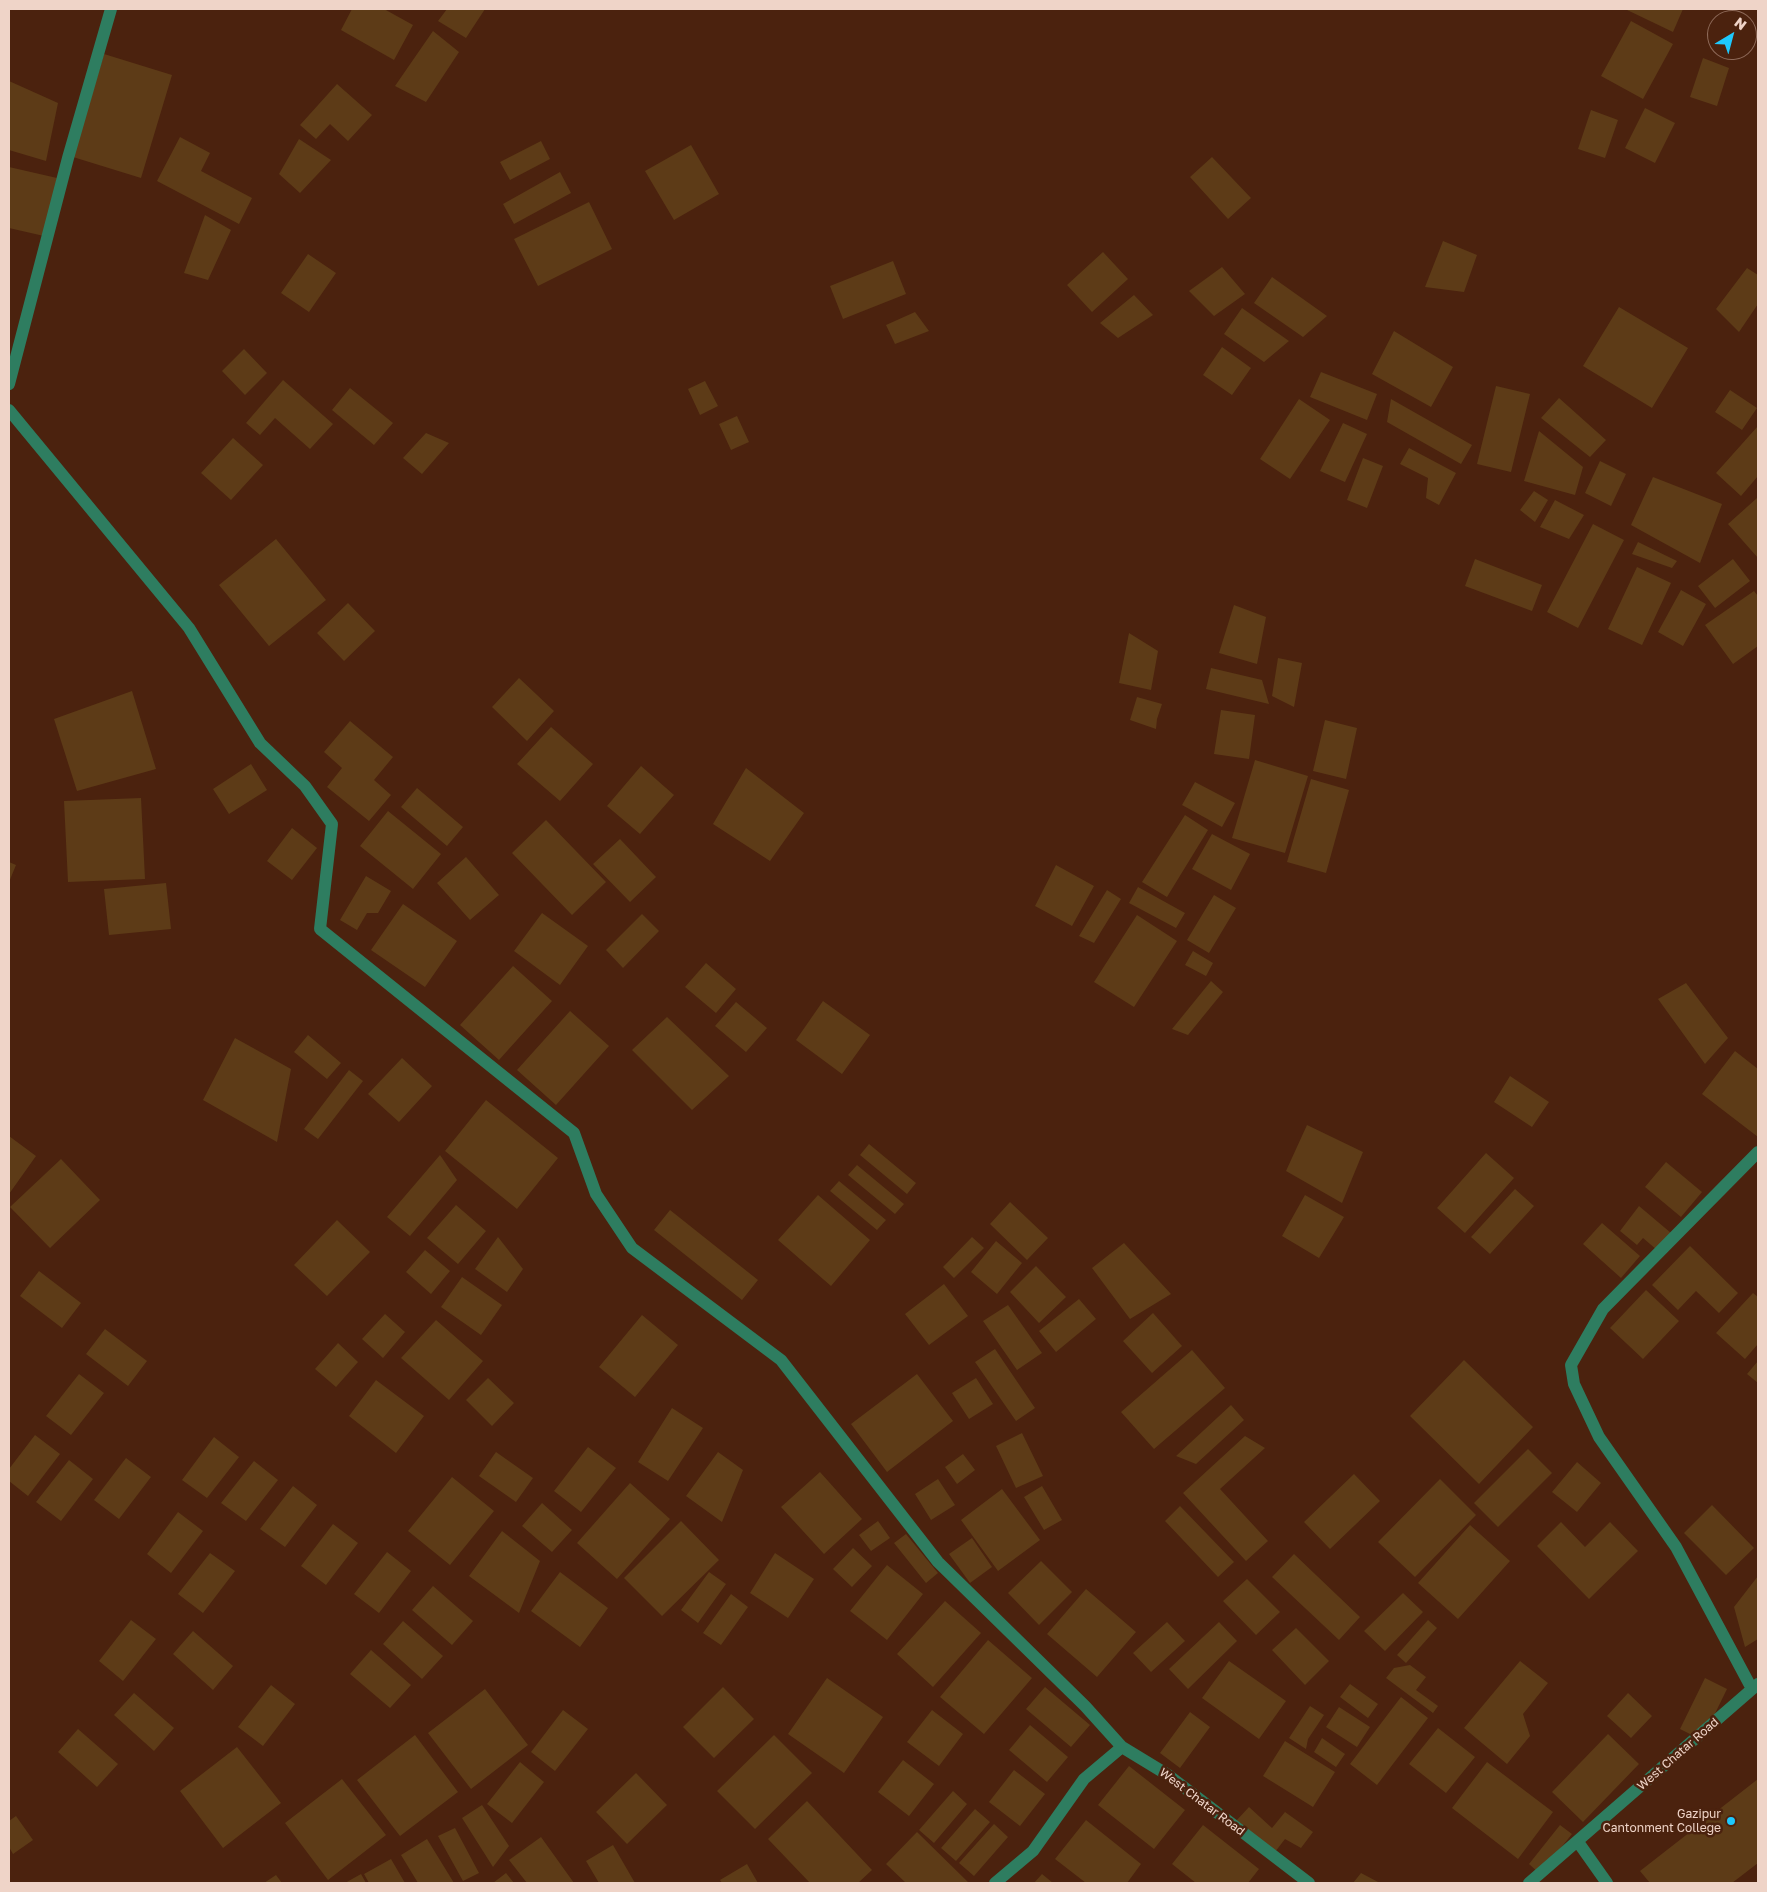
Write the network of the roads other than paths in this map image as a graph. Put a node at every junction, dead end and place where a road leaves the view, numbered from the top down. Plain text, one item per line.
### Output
1 (111, 9) edge
2 (9, 384) edge
3 (9, 410) edge
4 (1758, 1152) edge
5 (1755, 1686) edge
6 (1122, 1748) junction
7 (1578, 1842) junction
8 (994, 1883) edge
9 (1309, 1883) edge
10 (1529, 1883) edge
11 (1607, 1883) edge

1 - 2 street
3 - 6 street, West Chatar Road
4 - 5 street
5 - 7 street, West Chatar Road
6 - 8 street
6 - 9 street, West Chatar Road
7 - 10 street, West Chatar Road
7 - 11 street

